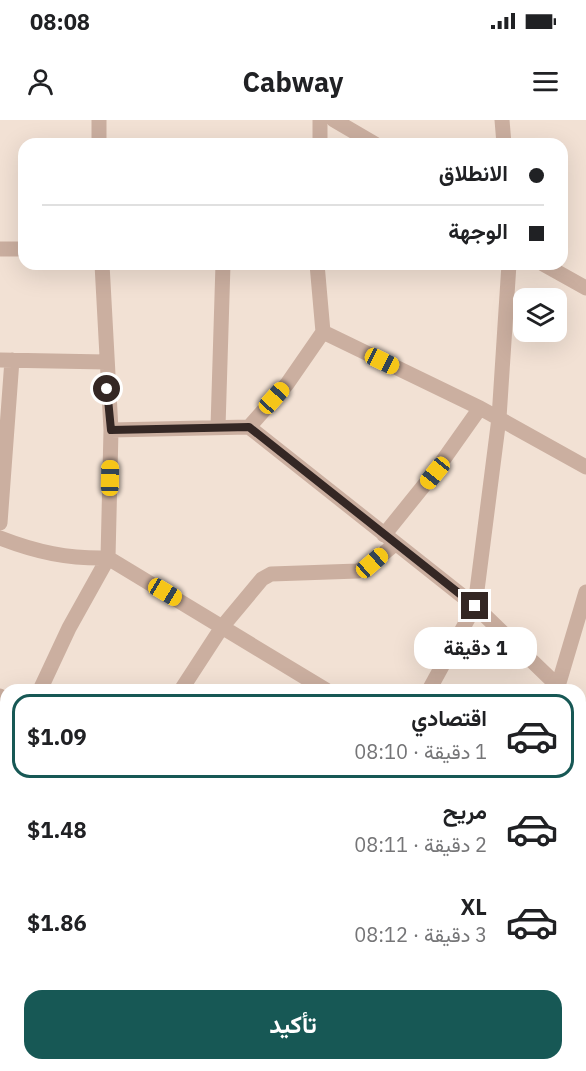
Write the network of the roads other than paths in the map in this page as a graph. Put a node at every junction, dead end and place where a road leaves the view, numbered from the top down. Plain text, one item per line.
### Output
1 (99, 120) edge
2 (320, 120) edge
3 (334, 120) edge
4 (502, 120) edge
5 (99, 138) edge
6 (320, 138) edge
7 (365, 138) edge
8 (504, 138) edge
9 (0, 249) edge
10 (18, 249) edge
11 (102, 270) edge
12 (223, 270) edge
13 (318, 270) edge
14 (509, 270) edge
15 (554, 270) edge
16 (586, 288) edge
17 (323, 332) junction
18 (6, 360) edge
19 (106, 362) junction
20 (480, 408) junction
21 (499, 418) junction
22 (218, 427) junction
23 (249, 427) junction
24 (111, 430) junction
25 (586, 467) edge
26 (0, 524) edge
27 (0, 538) edge
28 (390, 539) junction
29 (108, 558) junction
30 (586, 591) edge
31 (475, 606) junction
32 (222, 627) junction
33 (43, 684) edge
34 (185, 684) edge
35 (316, 684) edge
36 (432, 684) edge
37 (556, 684) edge
38 (561, 684) edge

1 - 5 street
2 - 6 street
3 - 7 street
4 - 8 street
9 - 10 street
11 - 19 street
12 - 22 street
13 - 17 street
14 - 21 street
15 - 16 street
17 - 20 street
17 - 23 street
18 - 19 street
18 - 26 street
19 - 24 street
20 - 21 street
20 - 28 street
21 - 25 street
21 - 31 street
22 - 23 street
22 - 24 street
23 - 28 street
24 - 29 street
27 - 29 street
28 - 31 street
28 - 32 street
29 - 32 street
29 - 33 street
30 - 38 street
31 - 36 street
31 - 37 street
32 - 34 street
32 - 35 street

